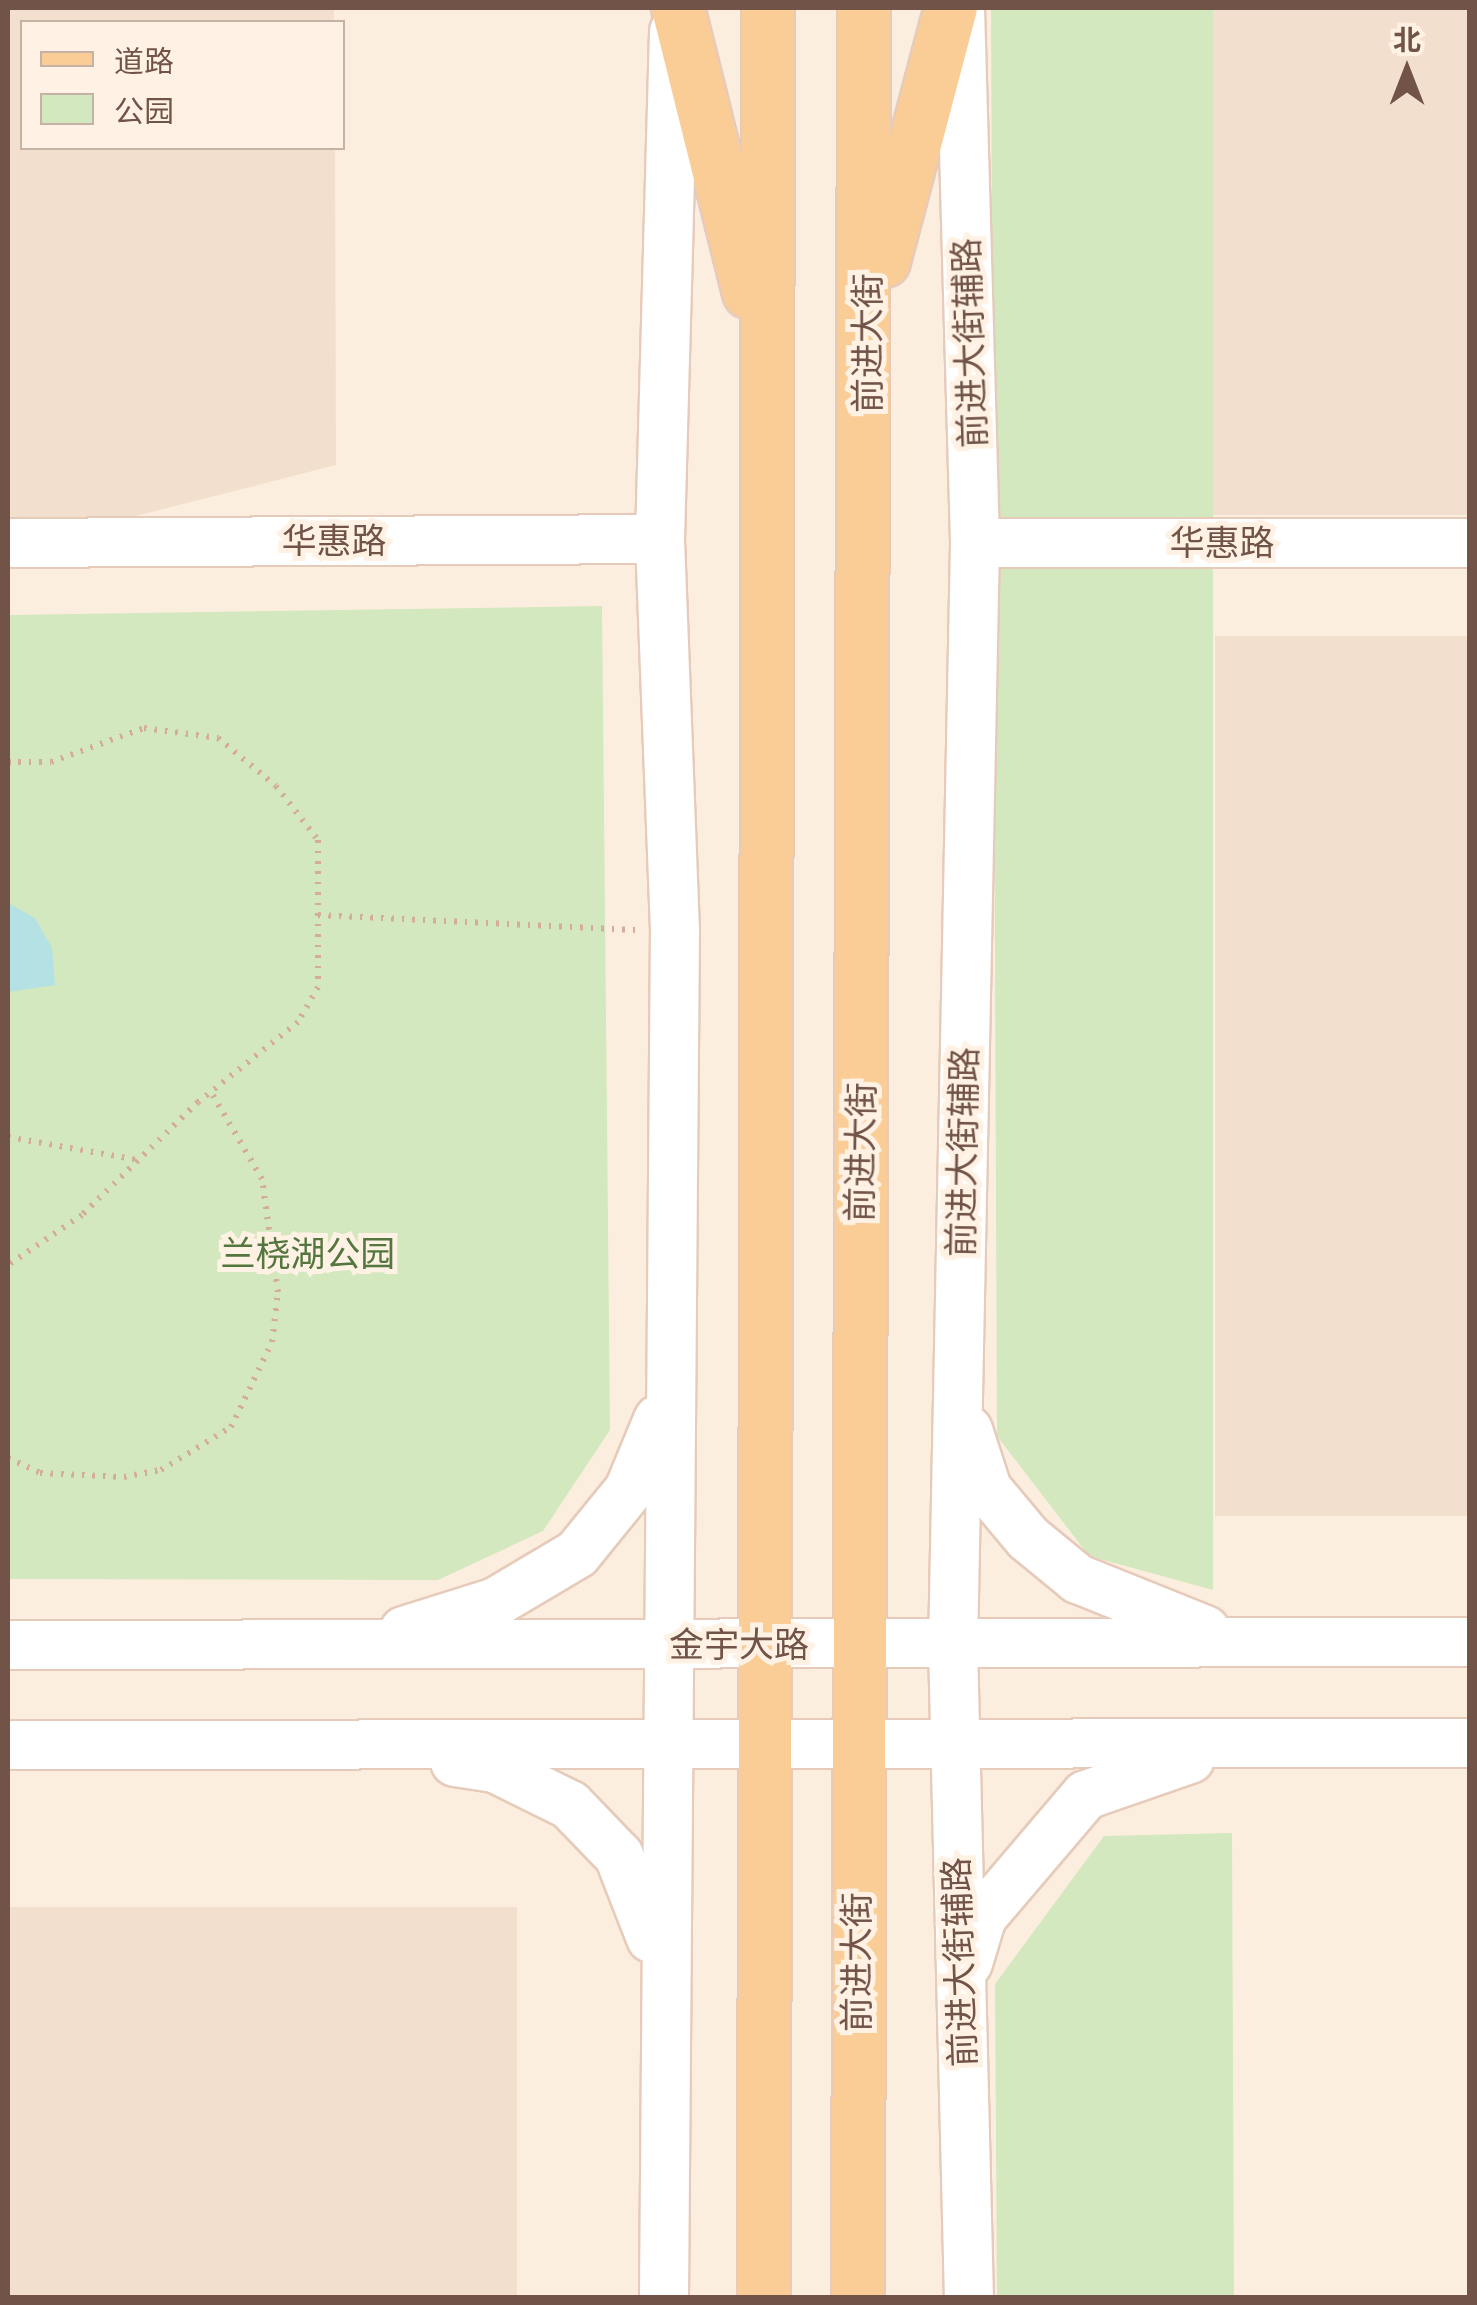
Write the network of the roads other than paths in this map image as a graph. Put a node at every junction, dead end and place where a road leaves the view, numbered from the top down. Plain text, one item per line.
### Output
1 (676, 8) edge
2 (768, 8) edge
3 (864, 8) edge
4 (951, 8) edge
5 (960, 8) edge
6 (869, 315) junction
7 (769, 372) junction
8 (660, 539) junction
9 (8, 542) edge
10 (1470, 542) edge
11 (976, 544) junction
12 (667, 1398) junction
13 (958, 1402) junction
14 (1470, 1642) edge
15 (664, 1644) junction
16 (1247, 1644) junction
17 (8, 1645) edge
18 (359, 1645) junction
19 (762, 1645) junction
20 (856, 1645) junction
21 (953, 1645) junction
22 (1470, 1743) edge
23 (1236, 1744) junction
24 (8, 1745) edge
25 (348, 1746) junction
26 (663, 1746) junction
27 (762, 1746) junction
28 (856, 1746) junction
29 (954, 1746) junction
30 (663, 1984) junction
31 (960, 1985) junction
32 (664, 2298) edge
33 (764, 2298) edge
34 (858, 2298) edge
35 (968, 2298) edge

1 - 7 main road
1 - 8 main road
2 - 7 main road
3 - 6 main road, 前进大街
4 - 6 main road
5 - 11 main road, 前进大街辅路
6 - 20 main road, 前进大街
7 - 19 main road
8 - 9 main road, 华惠路
8 - 12 main road
10 - 11 main road, 华惠路
11 - 13 main road, 前进大街辅路
12 - 15 main road
12 - 18 main road
13 - 16 main road
13 - 21 main road, 前进大街辅路
14 - 16 main road, 金宇大路
15 - 18 main road, 金宇大路
15 - 19 main road, 金宇大路
15 - 26 main road
16 - 21 main road, 金宇大路
17 - 18 main road, 金宇大路
19 - 20 main road, 金宇大路
19 - 27 main road
20 - 21 main road, 金宇大路
20 - 28 main road, 前进大街
21 - 29 main road, 前进大街辅路
22 - 23 main road
23 - 29 main road
23 - 31 main road
24 - 25 main road
25 - 26 main road
25 - 30 main road
26 - 27 main road
26 - 30 main road
27 - 28 main road
27 - 33 main road
28 - 29 main road
28 - 34 main road, 前进大街
29 - 31 main road, 前进大街辅路
30 - 32 main road
31 - 35 main road, 前进大街辅路

